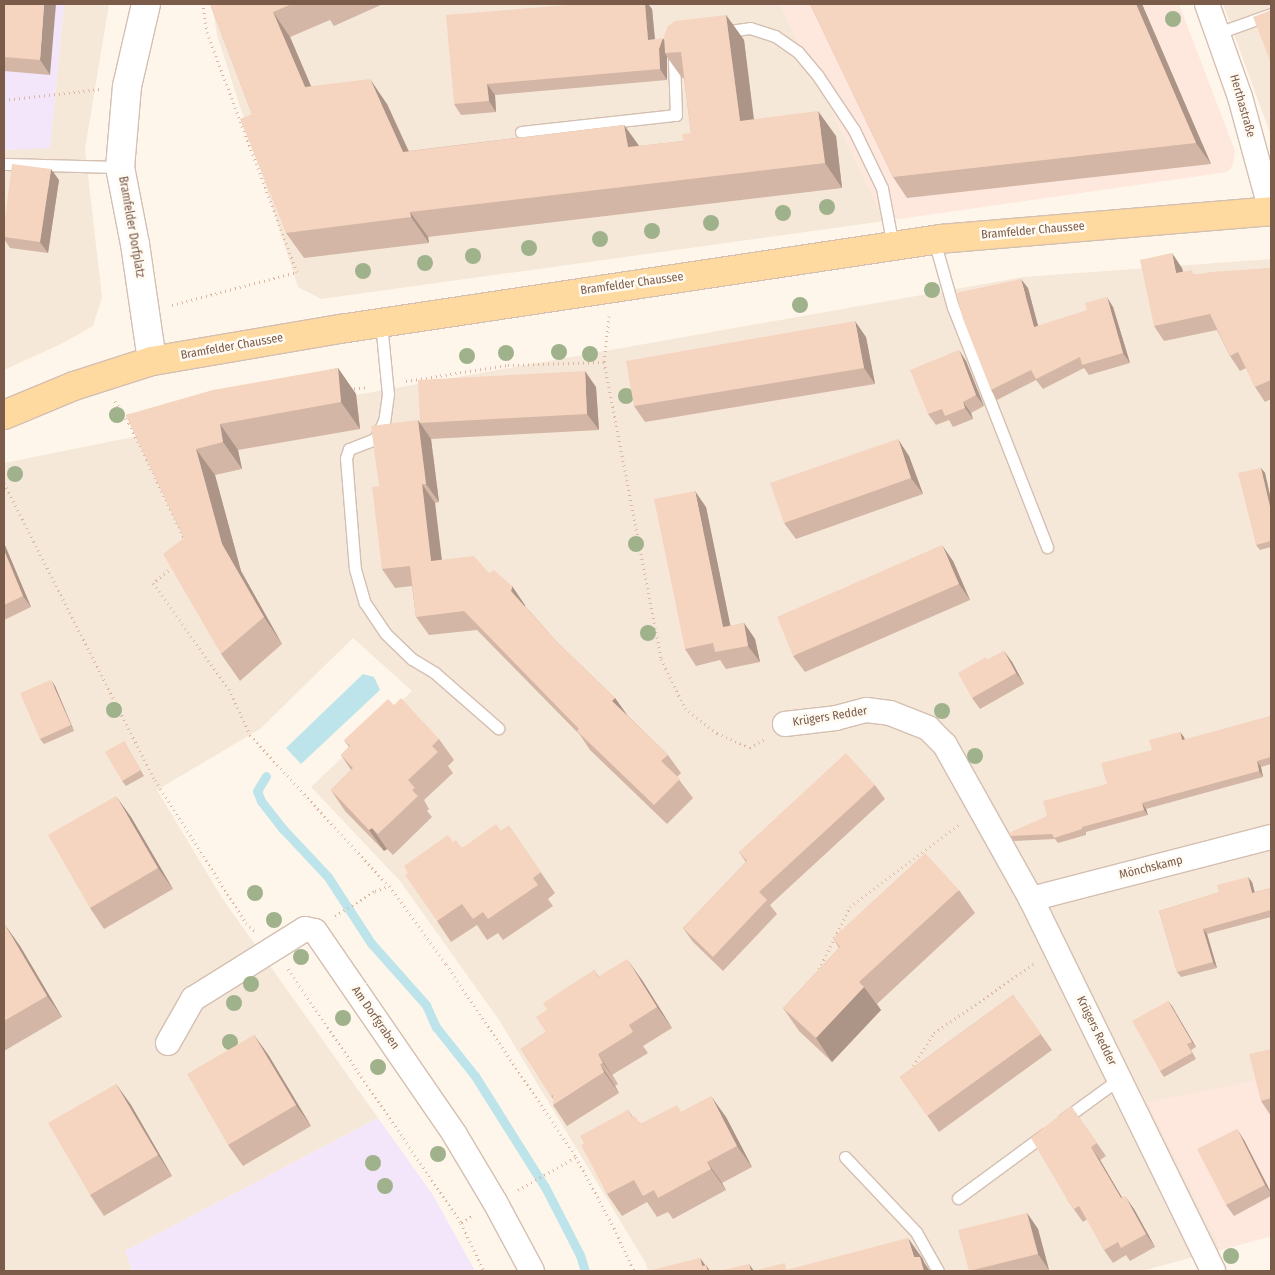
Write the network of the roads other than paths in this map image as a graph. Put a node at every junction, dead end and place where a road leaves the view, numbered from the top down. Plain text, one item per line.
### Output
1 (146, 4) edge
2 (1207, 4) edge
3 (1271, 14) edge
4 (1218, 33) junction
5 (712, 34) edge
6 (680, 46) edge
7 (521, 132) dead end
8 (4, 164) edge
9 (120, 167) junction
10 (1271, 211) edge
11 (934, 240) junction
12 (893, 246) junction
13 (381, 323) junction
14 (152, 361) junction
15 (4, 414) edge
16 (1046, 547) dead end
17 (784, 724) road end
18 (498, 728) dead end
19 (1271, 837) edge
20 (1031, 899) junction
21 (168, 1043) dead end
22 (1119, 1079) junction
23 (845, 1157) dead end
24 (958, 1198) dead end
25 (532, 1271) edge
26 (938, 1271) edge
27 (1213, 1271) edge

1 - 9 street, Bramfelder Dorfplatz
2 - 4 street, Herthastraße
3 - 4 lane
4 - 10 street, Herthastraße
5 - 12 lane
6 - 7 lane
8 - 9 lane
9 - 14 street, Bramfelder Dorfplatz
10 - 11 main road, Bramfelder Chaussee
11 - 12 main road, Bramfelder Chaussee
11 - 16 lane
12 - 13 main road, Bramfelder Chaussee
13 - 14 main road, Bramfelder Chaussee
13 - 18 lane
14 - 15 main road, Bramfelder Chaussee
17 - 20 street, Krügers Redder
19 - 20 street, Mönchskamp
20 - 22 street, Krügers Redder
21 - 25 street, Am Dorfgraben
22 - 24 lane
22 - 27 street, Krügers Redder
23 - 26 lane

